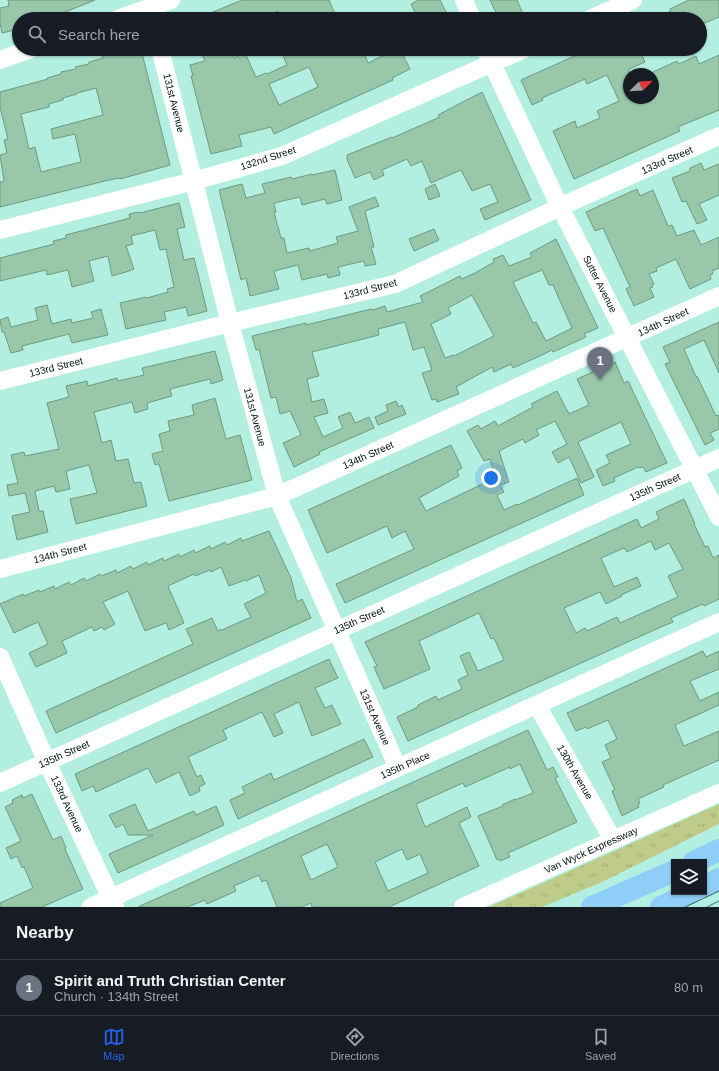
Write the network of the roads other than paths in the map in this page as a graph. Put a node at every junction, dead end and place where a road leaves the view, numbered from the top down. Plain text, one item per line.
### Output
1 (170, 0) edge
2 (464, 0) edge
3 (633, 0) edge
4 (150, 9) edge
5 (140, 12) edge
6 (469, 12) edge
7 (606, 12) edge
8 (12, 56) edge
9 (162, 56) edge
10 (489, 56) edge
11 (0, 60) edge
12 (719, 136) edge
13 (194, 180) junction
14 (560, 207) junction
15 (0, 230) edge
16 (719, 296) edge
17 (230, 323) junction
18 (627, 338) junction
19 (0, 382) edge
20 (719, 458) edge
21 (694, 469) junction
22 (277, 496) junction
23 (719, 517) edge
24 (0, 569) edge
25 (719, 622) edge
26 (337, 631) junction
27 (0, 657) edge
28 (537, 705) junction
29 (47, 762) junction
30 (398, 768) junction
31 (0, 783) edge
32 (719, 793) edge
33 (613, 840) junction
34 (719, 850) edge
35 (700, 859) edge
36 (671, 872) edge
37 (719, 879) edge
38 (707, 885) edge
39 (687, 895) edge
40 (113, 903) edge
41 (91, 907) edge
42 (463, 907) edge
43 (592, 907) edge
44 (661, 907) edge

1 - 4 street
2 - 6 street
3 - 7 street
4 - 5 street
8 - 11 street
9 - 13 street, 131st Avenue
10 - 13 street, 132nd Street
10 - 14 street, Sutter Avenue
12 - 14 street, 133rd Street
13 - 15 street, 132nd Street
13 - 17 street, 131st Avenue
14 - 17 street, 133rd Street
14 - 18 street, Sutter Avenue
16 - 18 street, 134th Street
17 - 19 street, 133rd Street
17 - 22 street, 131st Avenue
18 - 21 street, Sutter Avenue
18 - 22 street, 134th Street
20 - 21 street, 135th Street
21 - 23 street, Sutter Avenue
21 - 26 street, 135th Street
22 - 24 street, 134th Street
22 - 26 street, 131st Avenue
25 - 28 street, 135th Place
26 - 29 street, 135th Street
26 - 30 street, 131st Avenue
27 - 29 street, 133rd Avenue
28 - 30 street, 135th Place
28 - 33 street, 130th Avenue
29 - 31 street, 135th Street
29 - 40 street, 133rd Avenue
30 - 40 street, 135th Place
32 - 33 street, Van Wyck Expressway
33 - 42 street, Van Wyck Expressway
34 - 35 highway
36 - 43 highway
37 - 38 highway
39 - 44 highway
40 - 41 street, 135th Place

